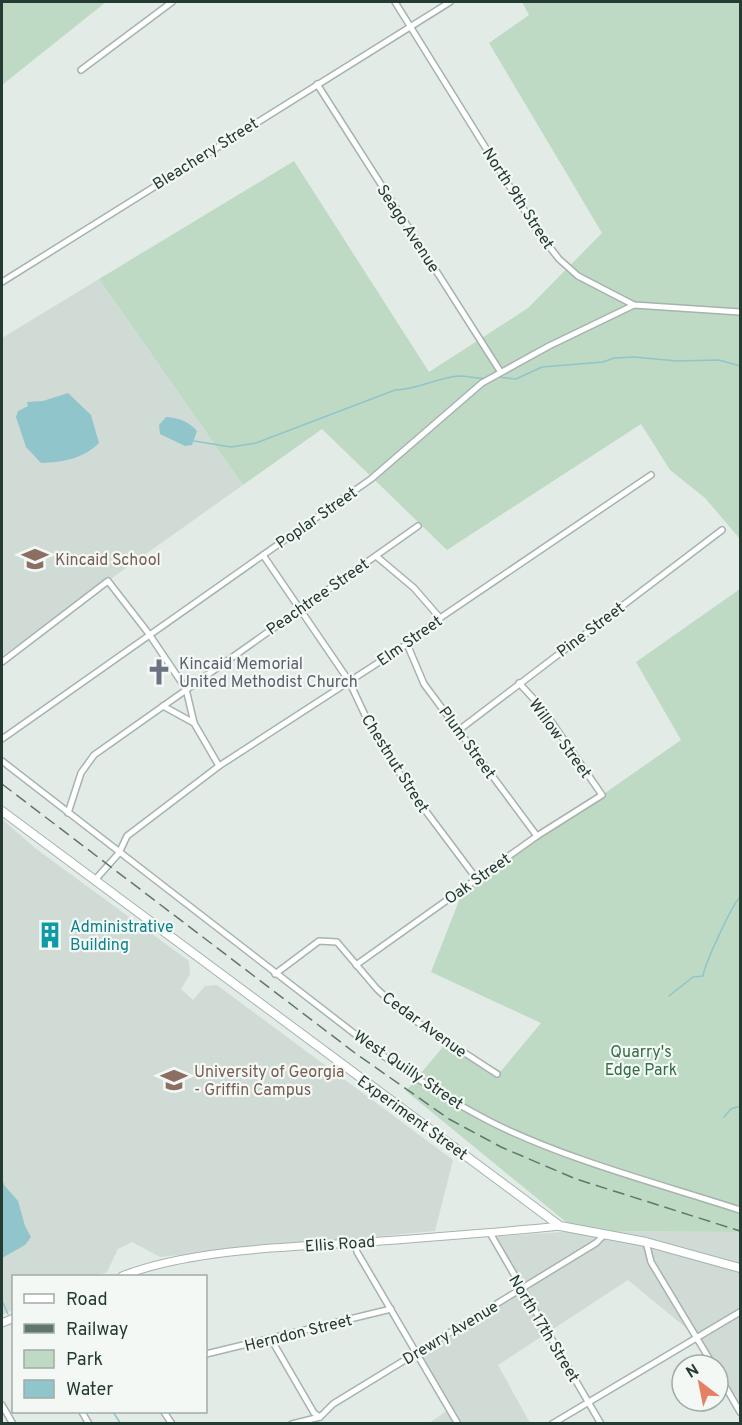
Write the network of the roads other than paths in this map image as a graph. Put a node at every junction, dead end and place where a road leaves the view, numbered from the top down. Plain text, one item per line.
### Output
1 (172, 2) edge
2 (395, 2) edge
3 (450, 2) edge
4 (411, 28) junction
5 (81, 70) dead end
6 (317, 84) junction
7 (2, 282) edge
8 (634, 305) junction
9 (741, 312) edge
10 (500, 372) junction
11 (651, 475) dead end
12 (418, 526) dead end
13 (722, 530) dead end
14 (263, 555) junction
15 (376, 556) junction
16 (300, 608) junction
17 (441, 618) junction
18 (149, 634) junction
19 (407, 644) junction
20 (2, 662) edge
21 (349, 681) junction
22 (519, 683) junction
23 (186, 689) junction
24 (163, 706) junction
25 (194, 723) junction
26 (459, 730) junction
27 (2, 739) edge
28 (2, 761) edge
29 (219, 766) junction
30 (602, 795) joint
31 (2, 811) edge
32 (68, 813) junction
33 (537, 836) junction
34 (119, 852) junction
35 (476, 878) junction
36 (94, 882) junction
37 (356, 965) junction
38 (276, 974) junction
39 (497, 1074) dead end
40 (741, 1210) edge
41 (560, 1226) junction
42 (490, 1233) junction
43 (605, 1234) junction
44 (646, 1242) junction
45 (355, 1243) junction
46 (741, 1268) edge
47 (124, 1275) edge
48 (522, 1288) junction
49 (391, 1309) junction
50 (741, 1312) edge
51 (697, 1338) junction
52 (271, 1339) junction
53 (416, 1353) junction
54 (706, 1353) edge
55 (207, 1354) edge
56 (730, 1394) edge
57 (588, 1402) junction
58 (2, 1405) edge
59 (741, 1412) edge
60 (319, 1420) edge
61 (13, 1424) edge
62 (292, 1424) edge
63 (458, 1424) edge
64 (552, 1424) edge
65 (601, 1424) edge

1 - 5 street
2 - 4 street, North 9th Street
3 - 4 street, Bleachery Street
4 - 6 street, Bleachery Street
4 - 8 street, North 9th Street
6 - 7 street, Bleachery Street
6 - 10 street, Seago Avenue
8 - 9 street, North 9th Street
8 - 10 street, Poplar Street
10 - 14 street, Poplar Street
11 - 17 street, Elm Street
12 - 15 street, Peachtree Street
13 - 22 street, Pine Street
14 - 16 street, Chestnut Street
14 - 18 street, Poplar Street
15 - 16 street, Peachtree Street
15 - 17 street
16 - 21 street, Chestnut Street
16 - 23 street, Peachtree Street
17 - 19 street, Elm Street
18 - 20 street
18 - 23 street
18 - 27 street, Poplar Street
19 - 21 street, Elm Street
19 - 26 street, Plum Street
21 - 29 street, Elm Street
21 - 35 street, Chestnut Street
22 - 26 street, Pine Street
22 - 30 street, Willow Street
23 - 24 street, Peachtree Street
23 - 25 street
24 - 25 street
24 - 32 street, Peachtree Street
25 - 29 street
26 - 33 street, Plum Street
28 - 32 street, West Quilly Street
29 - 34 street, Elm Street
30 - 33 street, Oak Street
31 - 36 main road, Experiment Street
32 - 34 street, West Quilly Street
33 - 35 street, Oak Street
34 - 36 street, Elm Street
34 - 38 street, West Quilly Street
35 - 37 street, Oak Street
36 - 41 main road, Experiment Street
37 - 38 street, Cedar Avenue
37 - 39 street, Cedar Avenue
38 - 40 street, West Quilly Street
41 - 42 street, Ellis Road
41 - 43 main road, Experiment Street
42 - 45 street, Ellis Road
42 - 48 street, North 17th Street
43 - 44 main road, Experiment Street
43 - 48 street, Drewry Avenue
44 - 46 main road, Experiment Street
44 - 51 street
45 - 47 street, Ellis Road
45 - 49 street
48 - 53 street, Drewry Avenue
48 - 57 street, North 17th Street
49 - 52 street, Herndon Street
49 - 53 street
50 - 51 street
51 - 54 street
51 - 57 street
52 - 55 street, Herndon Street
52 - 60 street
53 - 60 street, Drewry Avenue
53 - 63 street
56 - 59 street
57 - 64 street
57 - 65 street, North 17th Street
58 - 61 street
60 - 62 street, Drewry Avenue

